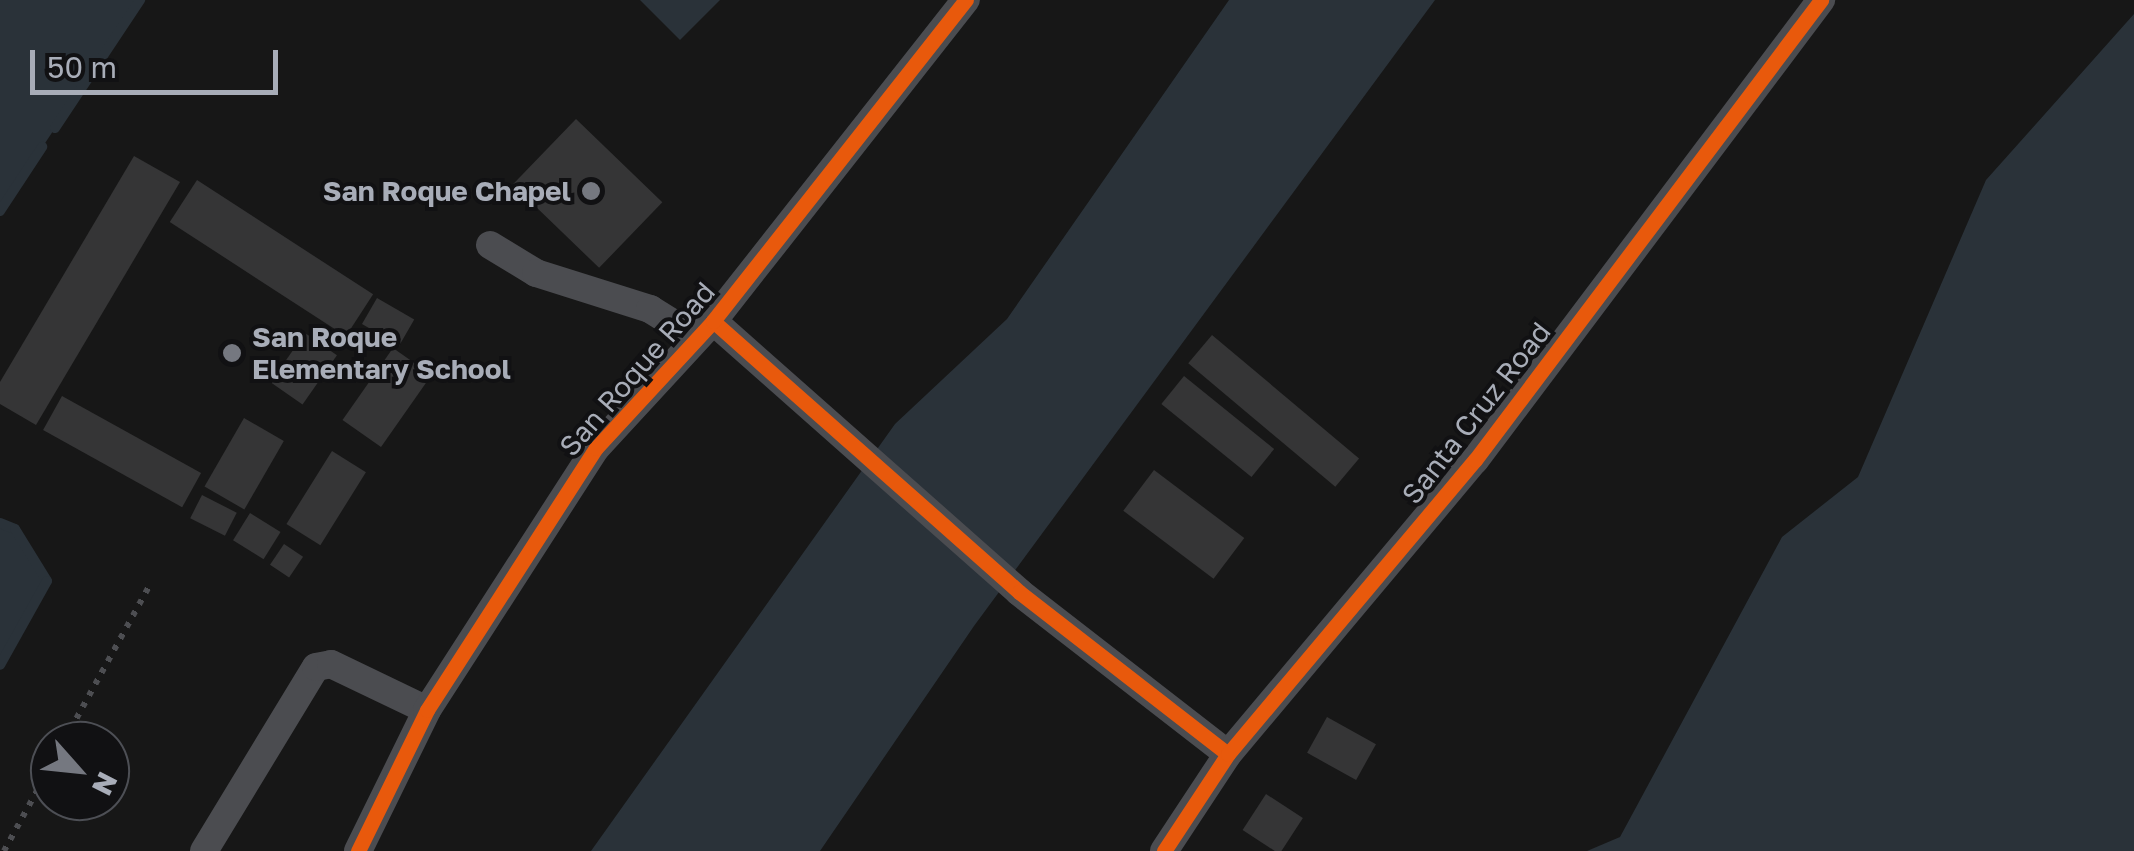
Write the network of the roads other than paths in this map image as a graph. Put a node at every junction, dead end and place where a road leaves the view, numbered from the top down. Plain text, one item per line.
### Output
1 (966, 0) edge
2 (1820, 0) edge
3 (490, 245) dead end
4 (704, 329) junction
5 (427, 710) junction
6 (1228, 754) junction
7 (204, 851) edge
8 (358, 851) edge
9 (1164, 851) edge

1 - 4 street, San Roque Road
2 - 6 street, Santa Cruz Road
3 - 4 street
4 - 5 street, San Roque Road
4 - 6 street
5 - 7 street
5 - 8 street, San Roque Road
6 - 9 street, Santa Cruz Road

